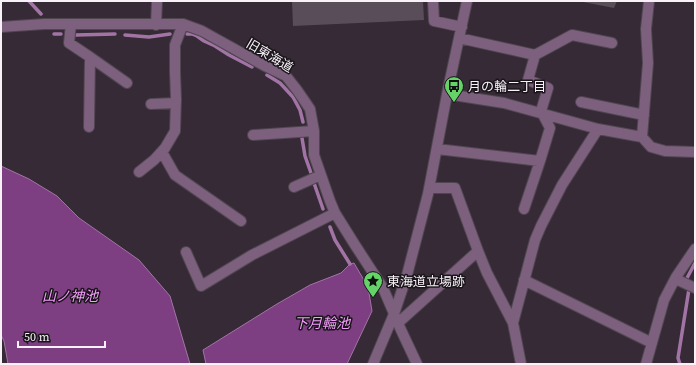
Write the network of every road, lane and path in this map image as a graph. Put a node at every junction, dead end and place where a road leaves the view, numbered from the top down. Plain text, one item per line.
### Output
1 (157, 1) edge
2 (434, 1) edge
3 (468, 1) edge
4 (649, 1) edge
5 (71, 24) junction
6 (182, 24) junction
7 (156, 25) junction
8 (1, 27) edge
9 (462, 27) junction
10 (459, 38) junction
11 (612, 43) dead end
12 (647, 47) junction
13 (658, 47) dead end
14 (535, 55) junction
15 (90, 57) junction
16 (127, 83) dead end
17 (447, 94) junction
18 (581, 102) dead end
19 (176, 103) junction
20 (151, 104) dead end
21 (542, 113) junction
22 (644, 115) junction
23 (89, 127) dead end
24 (598, 129) junction
25 (314, 131) junction
26 (253, 135) dead end
27 (642, 138) junction
28 (437, 149) junction
29 (162, 152) junction
30 (695, 152) edge
31 (540, 162) junction
32 (139, 172) dead end
33 (321, 175) junction
34 (294, 188) dead end
35 (429, 188) junction
36 (524, 209) dead end
37 (335, 213) junction
38 (241, 222) dead end
39 (695, 249) edge
40 (478, 251) junction
41 (186, 252) dead end
42 (678, 279) junction
43 (524, 280) junction
44 (695, 288) edge
45 (396, 319) junction
46 (513, 323) junction
47 (652, 343) junction
48 (373, 364) edge
49 (418, 364) edge
50 (521, 364) edge
51 (646, 364) edge

1 - 7 street
2 - 9 street
3 - 9 street
4 - 12 street
5 - 7 street, 旧東海道
5 - 8 street, 旧東海道
5 - 15 street
6 - 7 street, 旧東海道
6 - 19 street
6 - 25 street, 旧東海道
9 - 10 street
10 - 14 street
10 - 17 street
11 - 14 street
12 - 13 street
12 - 22 street
14 - 21 street
15 - 16 street
15 - 23 street
17 - 21 street
17 - 28 street
18 - 22 street
19 - 20 street
19 - 29 street
21 - 24 street
21 - 31 street
22 - 27 street
24 - 27 street
24 - 43 street
25 - 26 street
25 - 33 street, 旧東海道
27 - 30 street
28 - 31 street
28 - 35 street
29 - 32 street
29 - 38 street
31 - 36 street
33 - 34 street
33 - 37 street, 旧東海道
35 - 40 street
35 - 45 street
37 - 41 street
37 - 45 street, 旧東海道
39 - 42 street
40 - 45 street
40 - 46 street
42 - 44 street
42 - 47 street
43 - 46 street
43 - 47 street
45 - 48 street
45 - 49 street, 旧東海道
46 - 50 street
47 - 51 street

